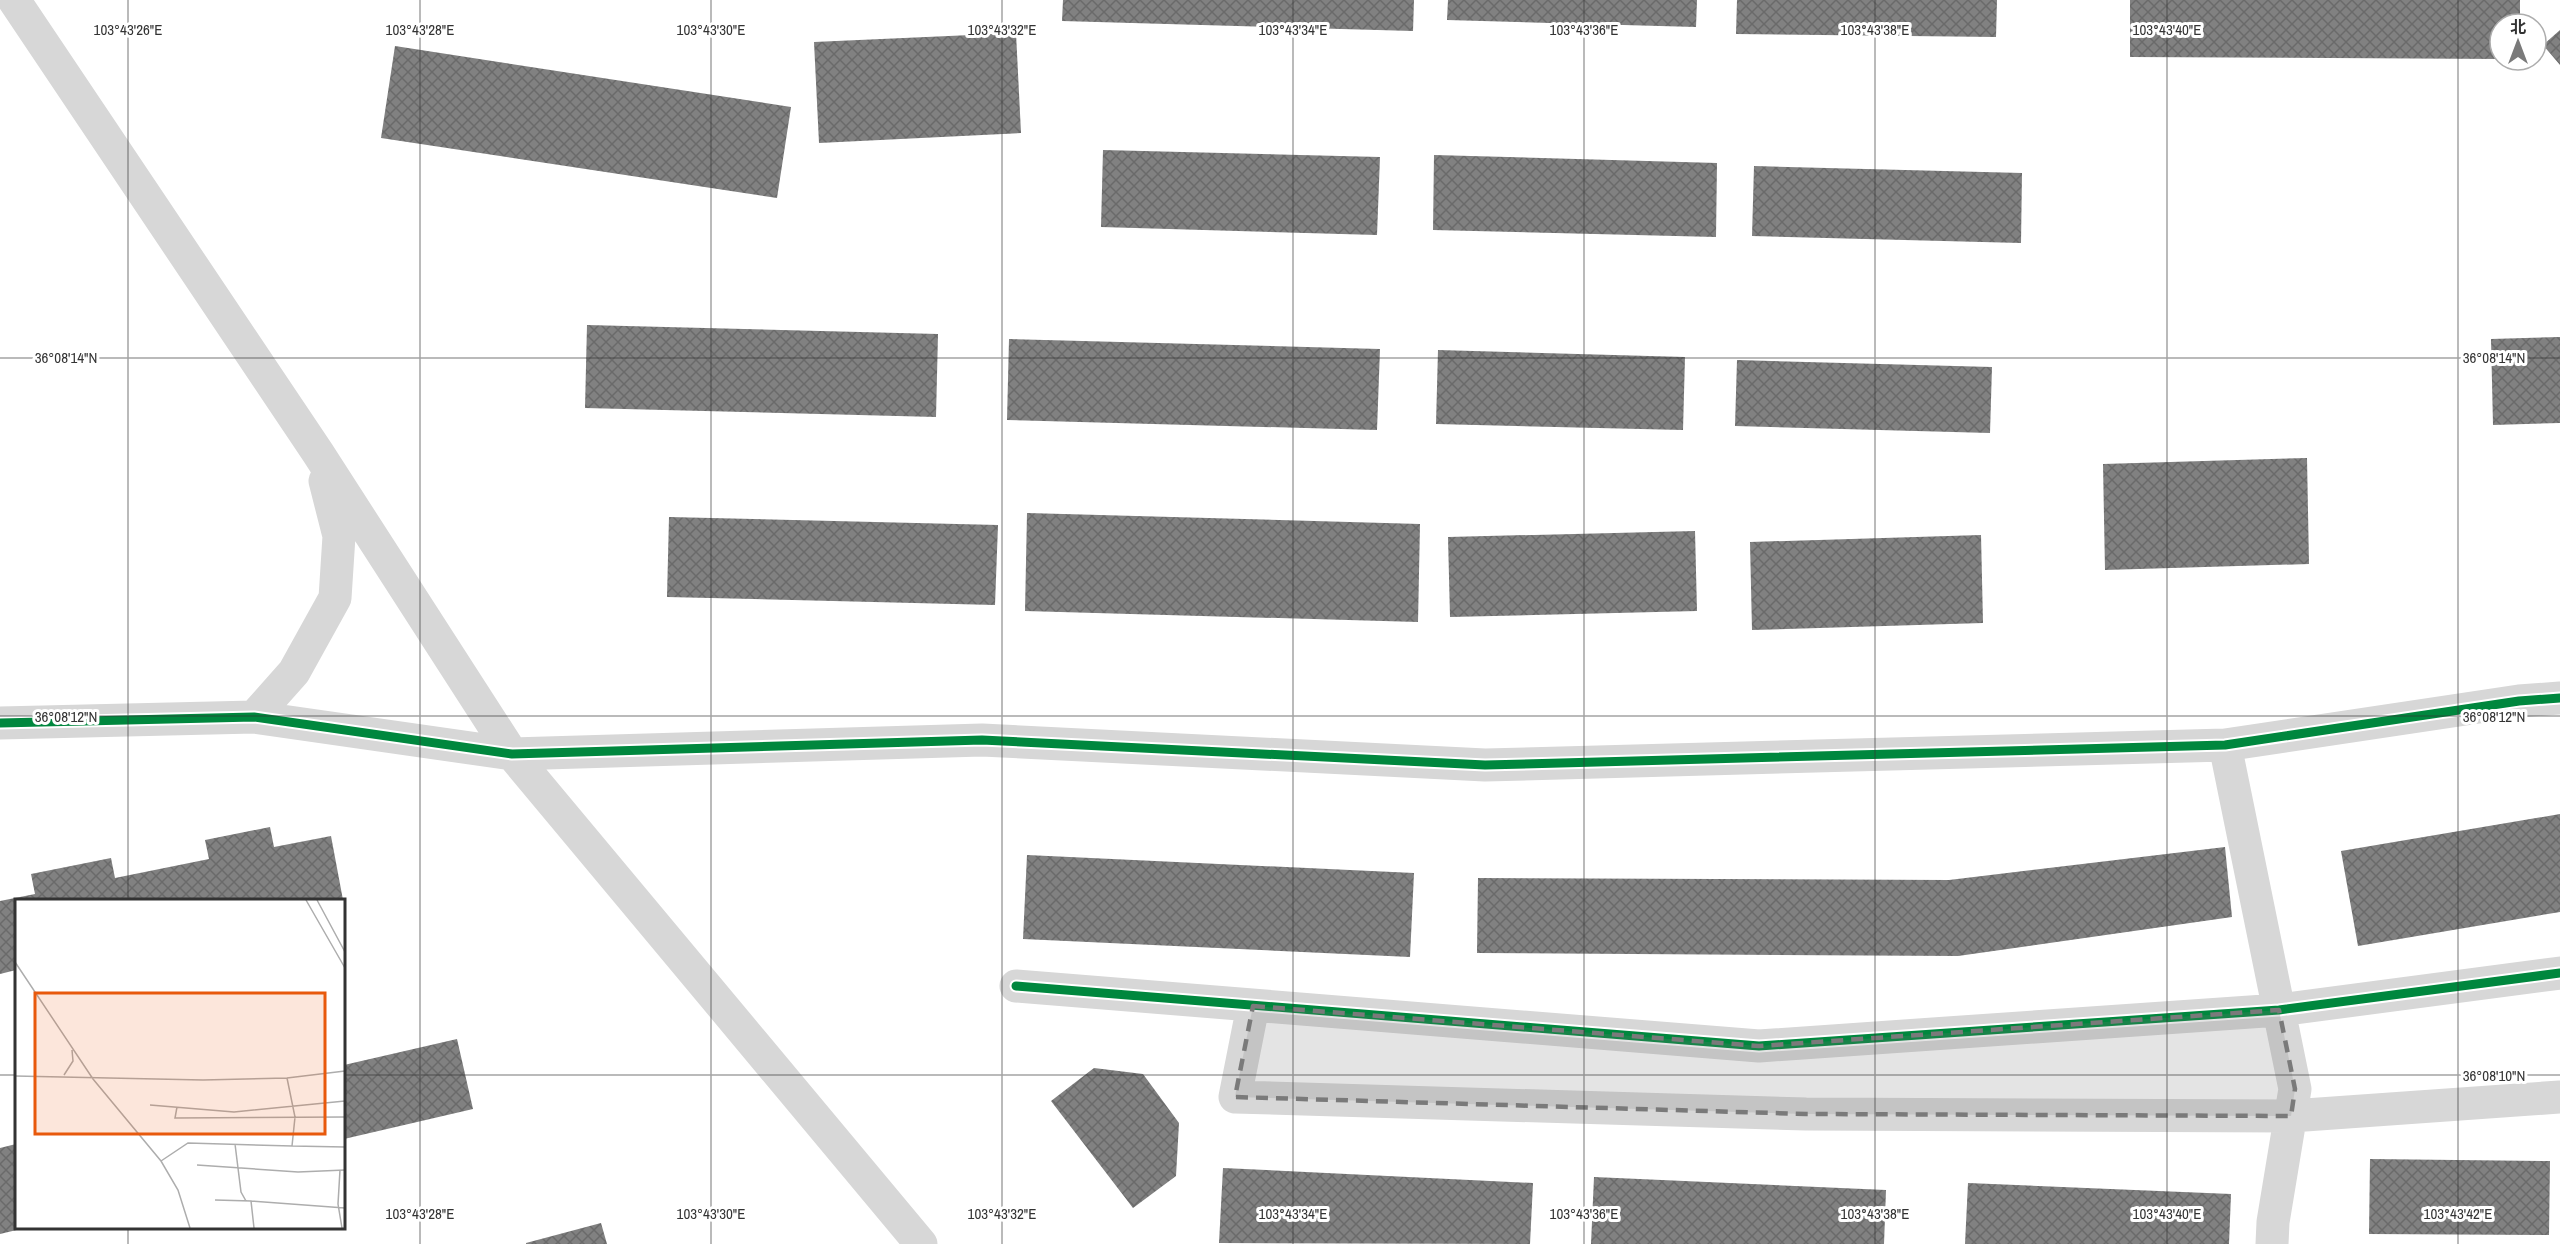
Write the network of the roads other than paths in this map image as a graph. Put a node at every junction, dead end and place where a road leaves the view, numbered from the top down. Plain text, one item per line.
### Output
1 (14, 0) edge
2 (318, 453) junction
3 (2560, 698) edge
4 (254, 717) junction
5 (0, 723) edge
6 (2225, 745) junction
7 (512, 754) junction
8 (2560, 974) edge
9 (1016, 986) dead end
10 (1253, 1006) junction
11 (2279, 1010) junction
12 (2560, 1097) edge
13 (2291, 1116) junction
14 (921, 1244) edge
15 (2272, 1244) edge

1 - 2 street
2 - 4 street
2 - 7 street
3 - 6 street
4 - 5 street
4 - 7 street
6 - 7 street
6 - 11 street
7 - 14 street
8 - 11 street
9 - 10 street
10 - 11 street
10 - 13 street
11 - 13 street
12 - 13 street
13 - 15 street

